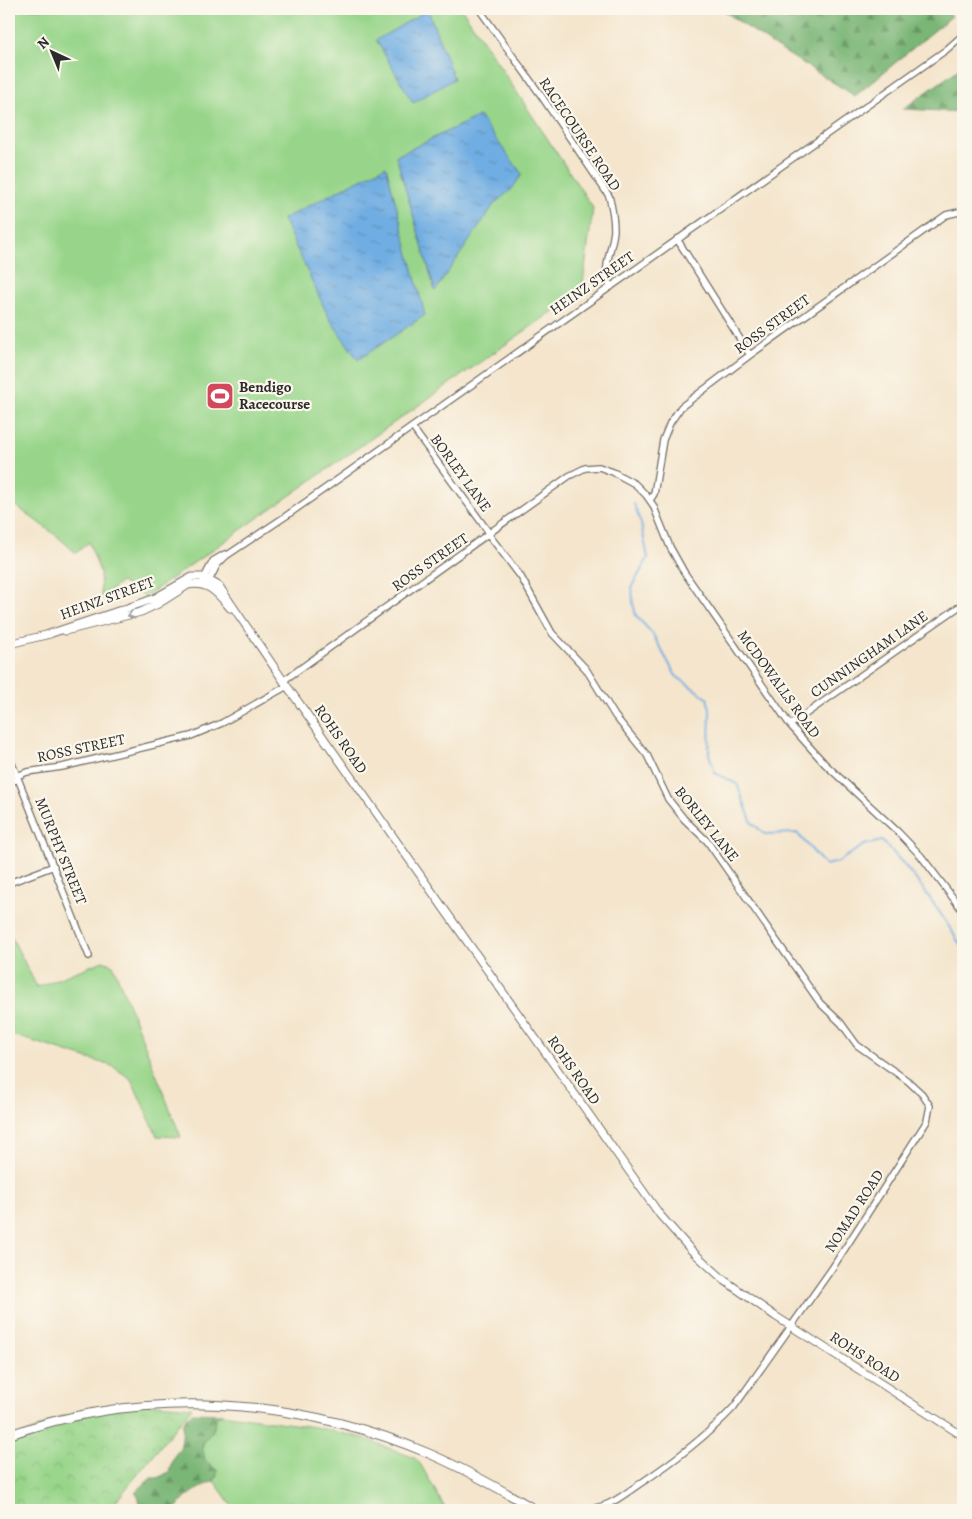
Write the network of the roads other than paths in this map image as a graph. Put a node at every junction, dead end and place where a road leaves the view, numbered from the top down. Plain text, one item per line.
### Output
1 (478, 9) edge
2 (963, 35) edge
3 (963, 212) edge
4 (677, 239) junction
5 (611, 287) junction
6 (750, 355) junction
7 (412, 427) junction
8 (593, 467) joint
9 (650, 500) junction
10 (490, 534) junction
11 (205, 582) junction
12 (963, 604) edge
13 (9, 644) edge
14 (285, 683) junction
15 (790, 725) junction
16 (9, 756) edge
17 (18, 778) junction
18 (9, 783) edge
19 (54, 866) junction
20 (9, 882) edge
21 (963, 911) edge
22 (89, 956) dead end
23 (930, 1106) joint
24 (792, 1326) junction
25 (9, 1435) edge
26 (963, 1436) edge
27 (593, 1508) dead end
28 (536, 1510) edge

1 - 5 street, RACECOURSE ROAD
2 - 4 street, HEINZ STREET
3 - 6 street, ROSS STREET
4 - 5 street, HEINZ STREET
4 - 6 street
5 - 7 street, HEINZ STREET
6 - 9 street, ROSS STREET
7 - 10 street, BORLEY LANE
7 - 11 street, HEINZ STREET
8 - 9 street, MCDOWALLS ROAD
8 - 10 street, ROSS STREET
9 - 15 street, MCDOWALLS ROAD
10 - 14 street, ROSS STREET
10 - 23 street, BORLEY LANE
11 - 13 street, HEINZ STREET
11 - 14 street, ROHS ROAD
12 - 15 street, CUNNINGHAM LANE
14 - 17 street, ROSS STREET
14 - 24 street, ROHS ROAD
15 - 21 street, MCDOWALLS ROAD
16 - 17 street, MURPHY STREET
17 - 18 street, ROSS STREET
17 - 19 street, MURPHY STREET
19 - 20 street
19 - 22 street, MURPHY STREET
23 - 24 street, NOMAD ROAD
24 - 26 street, ROHS ROAD
24 - 27 street, NOMAD ROAD
25 - 28 main road

